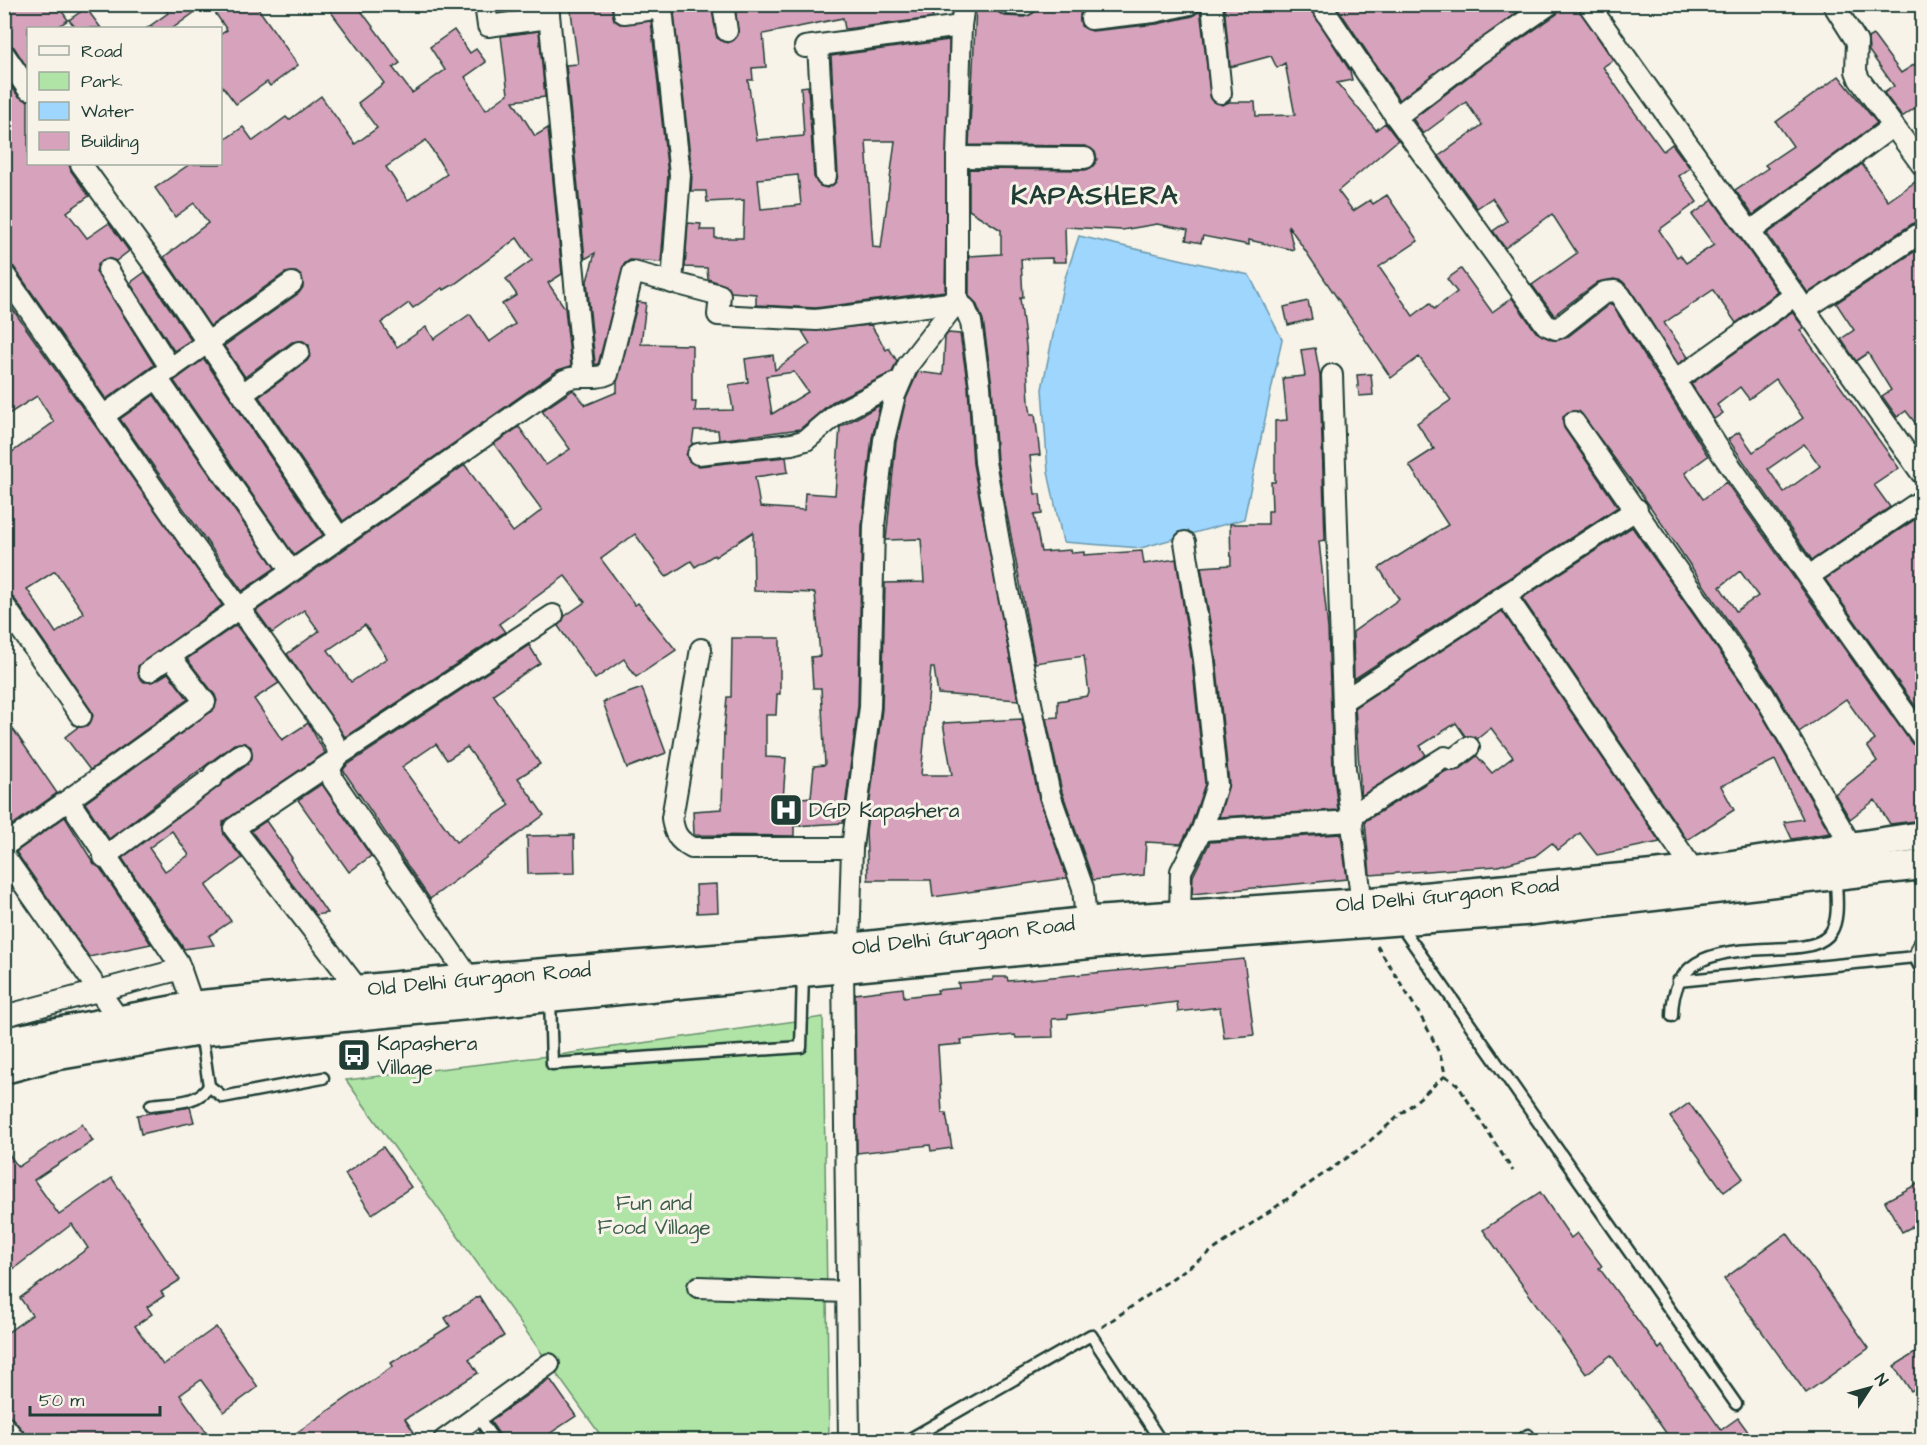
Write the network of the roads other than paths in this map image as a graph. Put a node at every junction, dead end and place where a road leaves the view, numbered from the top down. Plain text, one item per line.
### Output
1 (485, 4) edge
2 (623, 4) edge
3 (723, 4) edge
4 (964, 4) edge
5 (1190, 4) edge
6 (1212, 4) edge
7 (1320, 4) edge
8 (1550, 4) edge
9 (1588, 4) edge
10 (1833, 4) edge
11 (548, 11) edge
12 (1091, 19) dead end
13 (961, 26) junction
14 (727, 31) dead end
15 (4, 54) edge
16 (27, 87) edge
17 (1221, 93) dead end
18 (1396, 117) junction
19 (1893, 126) junction
20 (957, 157) junction
21 (1085, 158) dead end
22 (1922, 164) edge
23 (82, 165) edge
24 (826, 177) dead end
25 (1751, 231) junction
26 (1923, 232) edge
27 (108, 270) dead end
28 (4, 274) edge
29 (292, 283) dead end
30 (672, 283) junction
31 (957, 302) junction
32 (1800, 302) junction
33 (208, 342) junction
34 (299, 352) dead end
35 (164, 373) junction
36 (1332, 375) dead end
37 (584, 377) junction
38 (900, 381) junction
39 (1675, 381) junction
40 (243, 394) junction
41 (104, 416) junction
42 (1574, 422) dead end
43 (698, 454) dead end
44 (1923, 474) edge
45 (1923, 500) edge
46 (1636, 509) junction
47 (339, 537) junction
48 (1185, 542) dead end
49 (291, 571) junction
50 (1809, 576) junction
51 (1506, 596) junction
52 (4, 605) edge
53 (239, 607) junction
54 (553, 615) dead end
55 (701, 649) dead end
56 (170, 656) junction
57 (149, 671) dead end
58 (1343, 701) junction
59 (81, 716) dead end
60 (1923, 737) edge
61 (1469, 747) dead end
62 (241, 754) dead end
63 (334, 760) junction
64 (69, 801) junction
65 (1352, 818) junction
66 (1202, 830) junction
67 (1923, 837) edge
68 (4, 846) edge
69 (1852, 847) junction
70 (852, 848) junction
71 (4, 856) edge
72 (104, 857) junction
73 (1694, 871) junction
74 (1920, 871) edge
75 (1836, 874) junction
76 (1363, 914) junction
77 (1180, 915) junction
78 (1398, 922) junction
79 (1087, 933) junction
80 (1923, 941) edge
81 (1915, 957) junction
82 (846, 959) junction
83 (181, 969) junction
84 (1923, 969) edge
85 (803, 973) junction
86 (470, 979) junction
87 (1678, 981) junction
88 (98, 990) junction
89 (359, 990) junction
90 (550, 997) junction
91 (4, 1016) edge
92 (1672, 1016) dead end
93 (197, 1019) junction
94 (120, 1021) junction
95 (4, 1042) edge
96 (4, 1069) edge
97 (323, 1078) dead end
98 (209, 1086) junction
99 (150, 1105) dead end
100 (698, 1287) dead end
101 (847, 1292) junction
102 (549, 1364) dead end
103 (1736, 1404) dead end
104 (478, 1416) junction
105 (4, 1426) edge
106 (15, 1440) edge
107 (444, 1440) edge
108 (494, 1440) edge
109 (849, 1440) edge
110 (908, 1440) edge
111 (1160, 1440) edge

1 - 11 street
2 - 30 street
3 - 14 street
4 - 13 street
5 - 12 street
6 - 17 street
7 - 18 street
8 - 18 street
9 - 25 street
10 - 19 street
11 - 37 street
13 - 20 street
13 - 24 street
15 - 16 street
18 - 39 street
19 - 22 street
19 - 25 street
20 - 21 street
20 - 31 street
23 - 33 street
25 - 32 street
26 - 32 street
27 - 35 street
28 - 41 street
29 - 33 street
30 - 31 street
30 - 37 street
31 - 38 street
31 - 79 street
32 - 39 street
32 - 44 street
33 - 35 street
33 - 40 street
34 - 40 street
35 - 41 street
35 - 49 street
36 - 58 street
37 - 47 street
38 - 43 street
38 - 70 street
39 - 50 street
40 - 47 street
41 - 53 street
42 - 46 street
45 - 50 street
46 - 51 street
46 - 69 street
47 - 49 street
48 - 66 street
49 - 53 street
50 - 60 street
51 - 58 street
51 - 73 street
52 - 59 street
53 - 56 street
53 - 63 street
54 - 63 street
55 - 70 street
56 - 57 street
56 - 64 street
58 - 65 street
61 - 65 street
62 - 72 street
63 - 86 street
63 - 89 street
64 - 68 street
64 - 72 street
65 - 66 street
65 - 76 street
66 - 77 street
67 - 69 main road, Old Delhi Gurgaon Road
69 - 73 main road, Old Delhi Gurgaon Road
70 - 82 street
71 - 88 street
72 - 83 street
73 - 76 main road, Old Delhi Gurgaon Road
74 - 75 main road, Old Delhi Gurgaon Road
75 - 78 main road, Old Delhi Gurgaon Road
75 - 87 lane
76 - 77 main road, Old Delhi Gurgaon Road
76 - 78 main road, Old Delhi Gurgaon Road
76 - 79 main road, Old Delhi Gurgaon Road
77 - 79 main road, Old Delhi Gurgaon Road
78 - 103 lane
79 - 82 main road, Old Delhi Gurgaon Road
80 - 81 lane
81 - 84 lane
81 - 87 lane
82 - 85 main road, Old Delhi Gurgaon Road
82 - 86 main road, Old Delhi Gurgaon Road
82 - 101 street
83 - 88 street
83 - 93 street
85 - 90 main road, Old Delhi Gurgaon Road
85 - 90 lane
86 - 89 main road, Old Delhi Gurgaon Road
87 - 92 lane
88 - 91 street
88 - 94 street
89 - 93 main road, Old Delhi Gurgaon Road
90 - 93 main road, Old Delhi Gurgaon Road
93 - 94 main road, Old Delhi Gurgaon Road
93 - 96 main road, Old Delhi Gurgaon Road
93 - 98 lane
94 - 95 main road, Old Delhi Gurgaon Road
97 - 98 lane
98 - 99 lane
100 - 101 street
101 - 109 street
102 - 104 street
104 - 107 street
104 - 108 lane
105 - 106 street
110 - 111 lane

